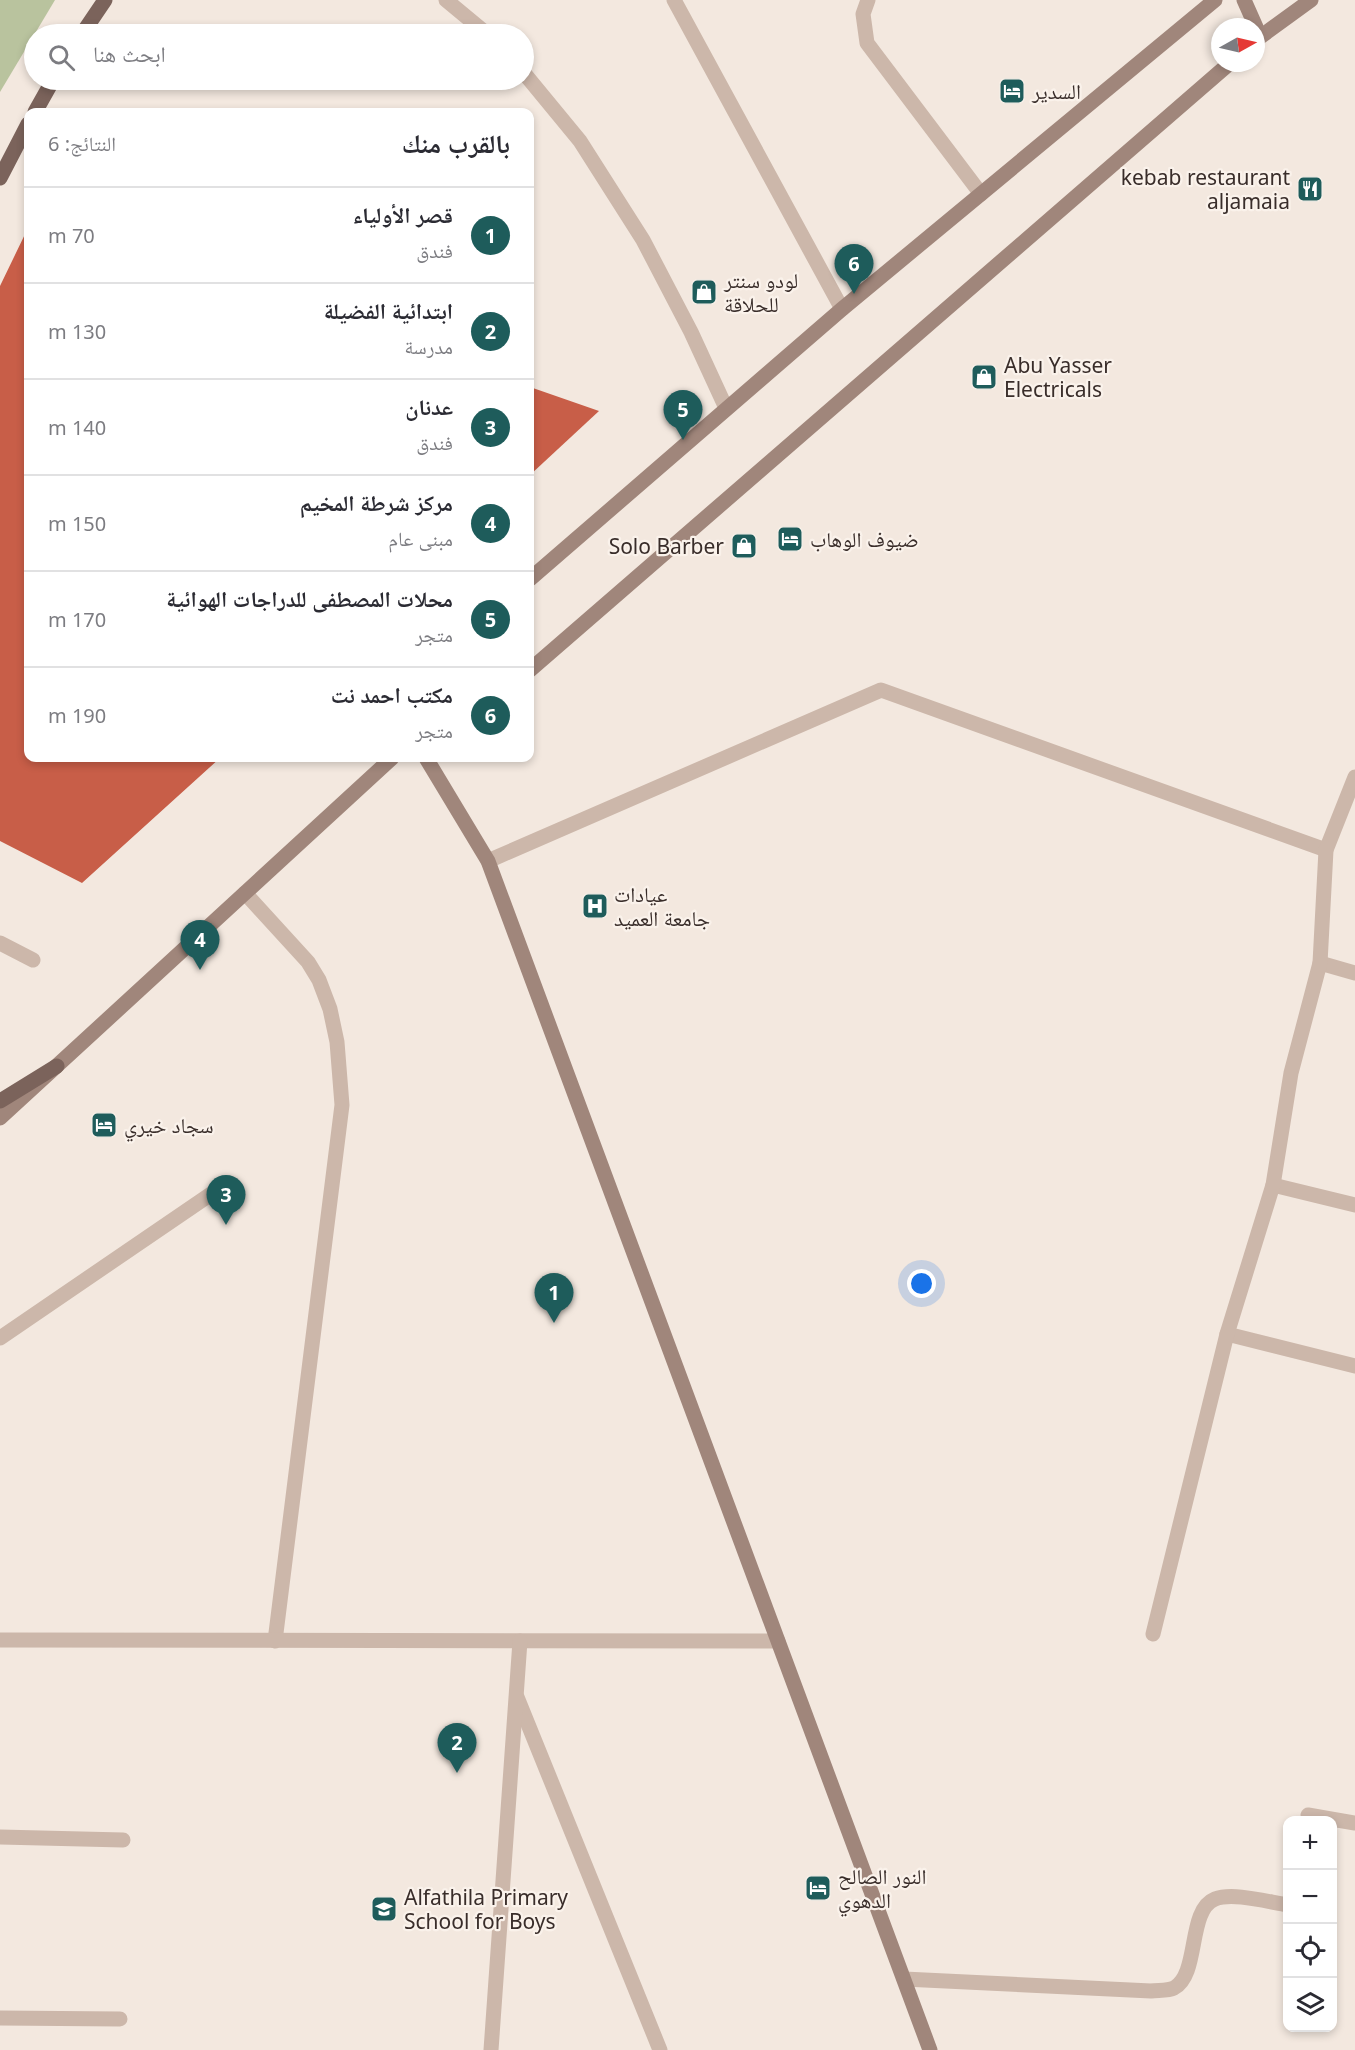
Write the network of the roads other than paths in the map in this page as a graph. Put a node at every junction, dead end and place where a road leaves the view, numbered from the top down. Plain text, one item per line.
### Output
1 (105, 0) edge
2 (446, 0) edge
3 (674, 0) edge
4 (868, 0) edge
5 (1215, 0) edge
6 (1244, 0) edge
7 (1311, 0) edge
8 (1251, 18) edge
9 (89, 24) edge
10 (475, 24) edge
11 (1265, 28) edge
12 (1220, 72) edge
13 (534, 85) edge
14 (47, 90) edge
15 (37, 108) edge
16 (24, 132) edge
17 (0, 178) edge
18 (981, 194) junction
19 (842, 309) junction
20 (726, 408) junction
21 (534, 576) edge
22 (534, 667) edge
23 (388, 762) edge
24 (428, 762) edge
25 (1355, 777) edge
26 (1326, 850) junction
27 (488, 861) junction
28 (245, 893) junction
29 (0, 943) edge
30 (33, 960) dead end
31 (1320, 963) junction
32 (1355, 973) edge
33 (57, 1066) junction
34 (0, 1101) edge
35 (0, 1118) edge
36 (1273, 1185) junction
37 (211, 1194) dead end
38 (1355, 1204) edge
39 (1227, 1334) junction
40 (0, 1338) edge
41 (1355, 1366) edge
42 (1153, 1634) dead end
43 (0, 1640) edge
44 (275, 1641) junction
45 (520, 1641) junction
46 (778, 1641) junction
47 (516, 1694) junction
48 (1308, 1815) dead end
49 (1355, 1823) edge
50 (0, 1837) edge
51 (123, 1840) dead end
52 (1283, 1904) edge
53 (904, 1979) junction
54 (0, 2018) edge
55 (120, 2019) dead end
56 (491, 2050) edge
57 (660, 2050) edge
58 (930, 2050) edge

1 - 9 main road
2 - 10 street
3 - 19 street
4 - 18 street
5 - 18 main road
6 - 8 main road
7 - 11 main road
12 - 22 main road
13 - 20 street
14 - 15 main road
16 - 17 main road
18 - 19 main road
19 - 20 main road
20 - 21 main road
23 - 28 main road
24 - 27 main road
25 - 26 street
26 - 27 street
26 - 31 street
27 - 46 main road
28 - 33 main road
28 - 44 street
29 - 30 street
31 - 32 street
31 - 36 street
33 - 34 main road
33 - 35 main road
36 - 38 street
36 - 39 street
37 - 40 street
39 - 41 street
39 - 42 street
43 - 44 street
44 - 45 street
45 - 46 street
45 - 47 street
46 - 53 main road
47 - 56 street
47 - 57 street
48 - 49 street
50 - 51 street
52 - 53 street
53 - 58 main road
54 - 55 street

